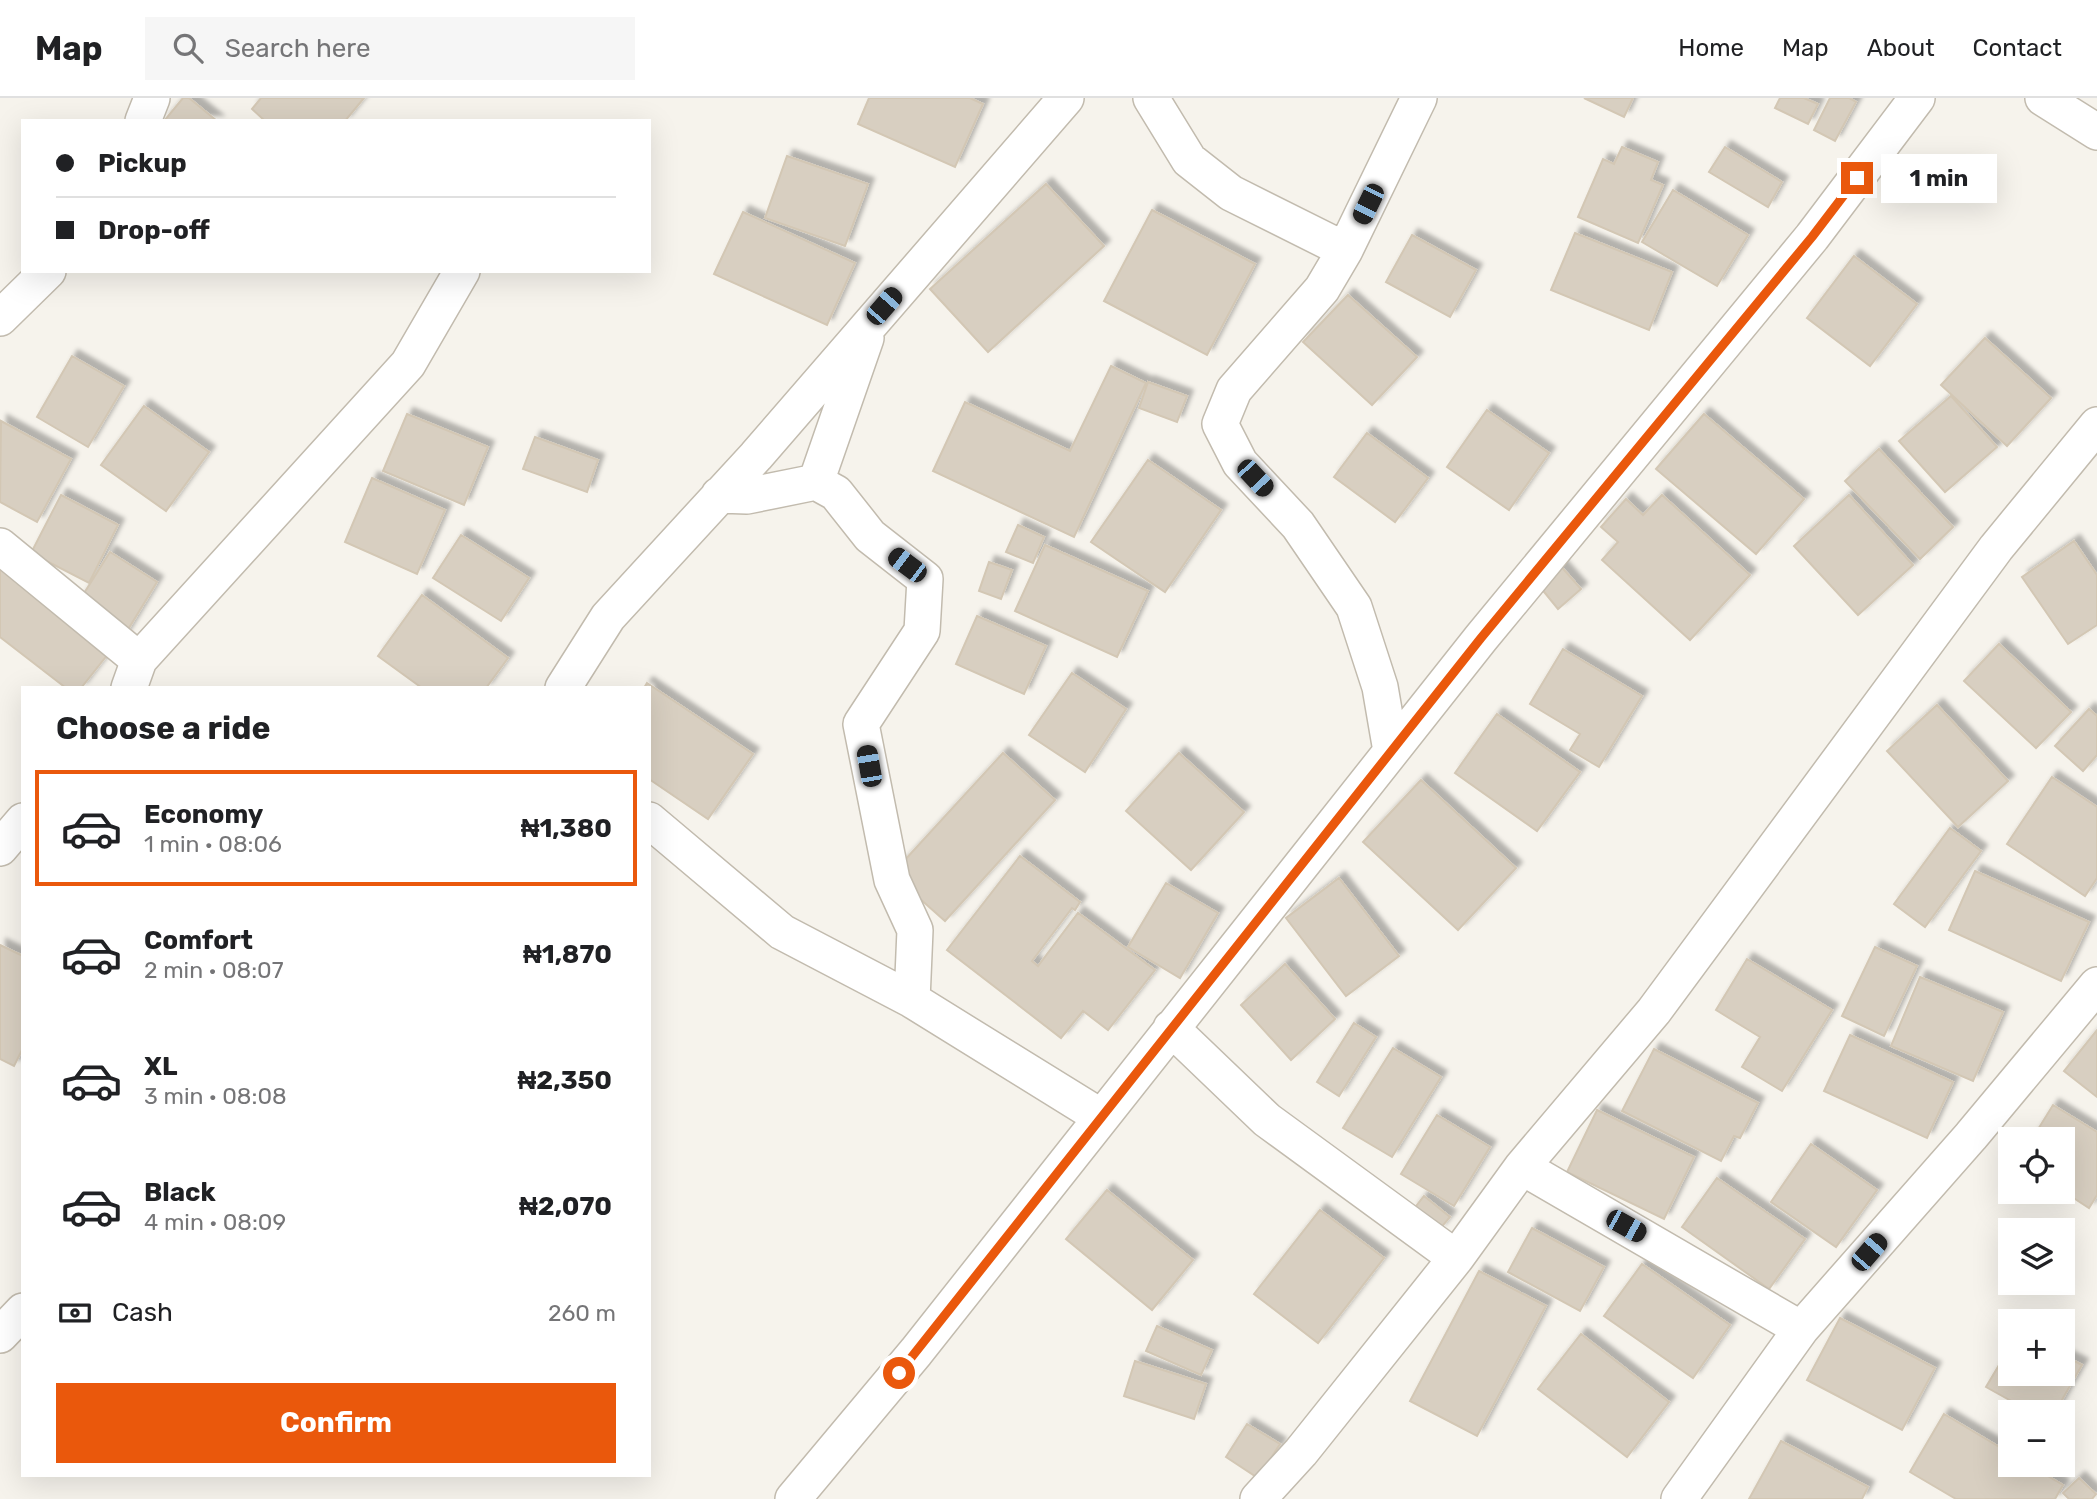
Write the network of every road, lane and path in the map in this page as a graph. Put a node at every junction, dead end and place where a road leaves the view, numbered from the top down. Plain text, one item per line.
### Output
1 (152, 98) edge
2 (1066, 98) edge
3 (1151, 98) edge
4 (1419, 98) edge
5 (1917, 98) edge
6 (2043, 98) edge
7 (144, 119) edge
8 (2097, 132) edge
9 (1345, 250) junction
10 (46, 273) edge
11 (461, 273) edge
12 (0, 318) edge
13 (868, 325) junction
14 (2097, 425) edge
15 (816, 482) junction
16 (719, 495) junction
17 (0, 547) edge
18 (134, 674) edge
19 (564, 686) edge
20 (1391, 751) junction
21 (651, 822) edge
22 (21, 823) edge
23 (0, 848) edge
24 (2097, 985) edge
25 (912, 1000) junction
26 (1171, 1028) junction
27 (1101, 1117) junction
28 (1522, 1167) junction
29 (1456, 1258) junction
30 (21, 1313) edge
31 (1801, 1329) junction
32 (0, 1335) edge
33 (793, 1499) edge
34 (1258, 1499) edge
35 (1679, 1499) edge

1 - 7 street
2 - 13 street
3 - 9 street
4 - 9 street
5 - 20 street
6 - 8 street
9 - 20 street
10 - 12 street
11 - 18 street
13 - 15 street
13 - 16 street
14 - 28 street
15 - 16 street
15 - 25 street
16 - 19 street
17 - 18 street
20 - 26 street
21 - 25 street
22 - 23 street
24 - 31 street
25 - 27 street
26 - 27 street
26 - 29 street
27 - 33 street
28 - 29 street
28 - 31 street
29 - 34 street
30 - 32 street
31 - 35 street

